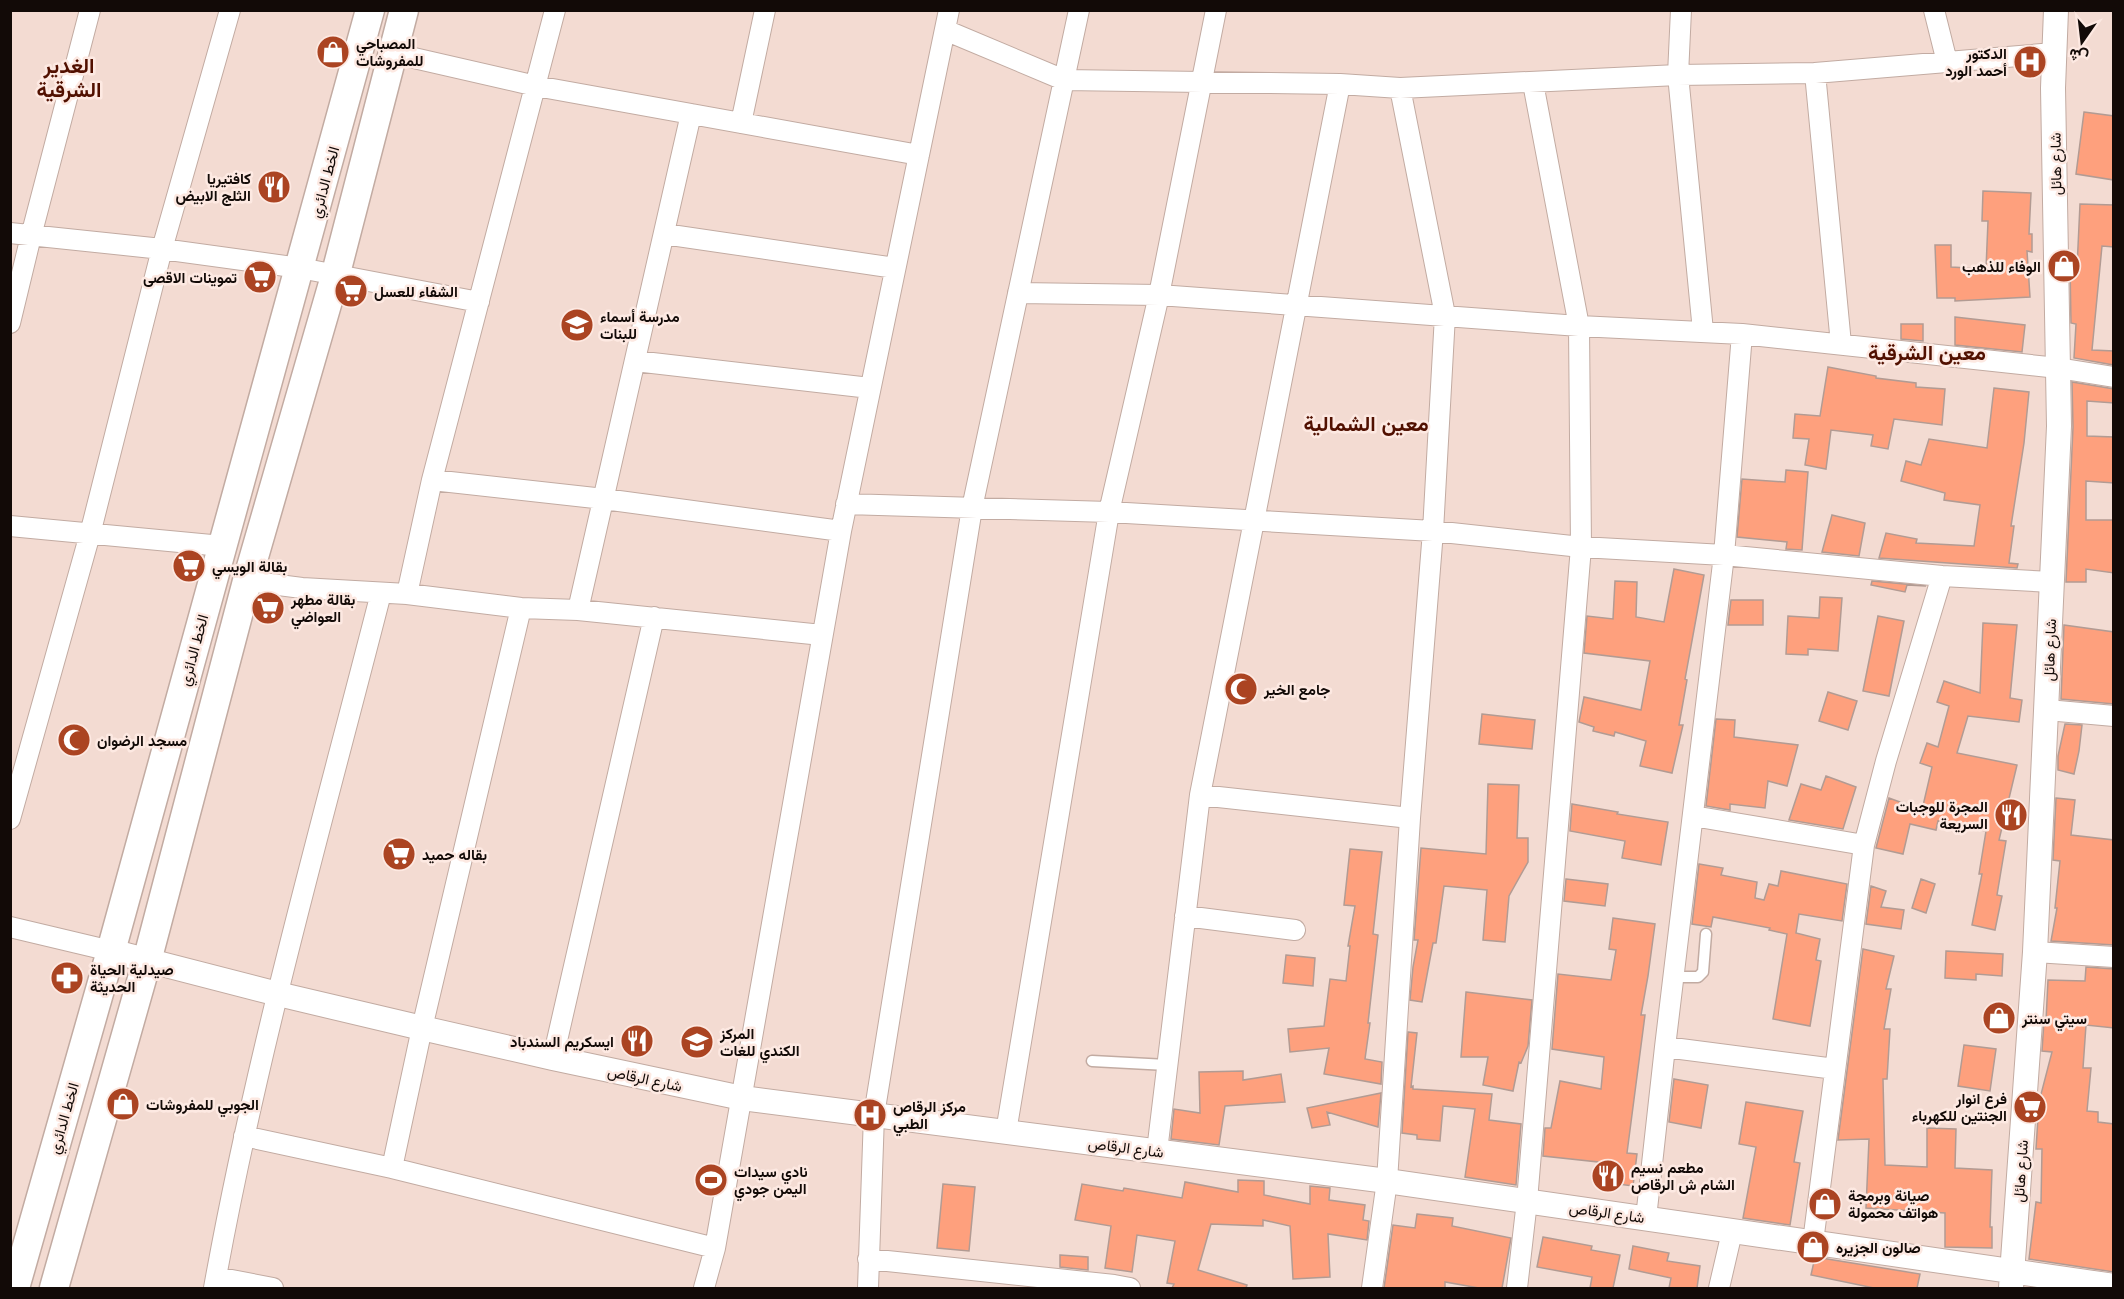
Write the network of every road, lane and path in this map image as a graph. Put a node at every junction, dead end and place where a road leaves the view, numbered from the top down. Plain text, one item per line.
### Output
1 (90, 10) edge
2 (230, 10) edge
3 (370, 10) edge
4 (404, 10) edge
5 (555, 10) edge
6 (765, 10) edge
7 (1080, 10) edge
8 (1216, 10) edge
9 (1681, 10) edge
10 (1934, 10) edge
11 (2056, 10) edge
12 (947, 20) edge
13 (392, 53) junction
14 (2054, 53) junction
15 (1947, 62) junction
16 (1815, 73) junction
17 (1678, 75) junction
18 (1064, 80) junction
19 (1202, 81) junction
20 (1533, 83) junction
21 (1340, 84) junction
22 (536, 86) junction
23 (1400, 87) junction
24 (692, 114) junction
25 (741, 123) junction
26 (919, 155) junction
27 (10, 234) edge
28 (664, 234) junction
29 (31, 236) junction
30 (162, 249) junction
31 (300, 268) junction
32 (895, 268) junction
33 (336, 273) junction
34 (1018, 292) junction
35 (1159, 295) junction
36 (479, 302) junction
37 (1296, 306) junction
38 (1445, 315) junction
39 (10, 323) edge
40 (1579, 326) junction
41 (1703, 331) junction
42 (1742, 334) junction
43 (1840, 344) junction
44 (635, 361) junction
45 (2058, 368) junction
46 (2114, 377) edge
47 (870, 388) junction
48 (432, 480) junction
49 (604, 499) junction
50 (846, 504) junction
51 (972, 508) junction
52 (1109, 512) junction
53 (1254, 520) junction
54 (10, 526) edge
55 (841, 531) junction
56 (1433, 531) junction
57 (90, 534) junction
58 (222, 546) junction
59 (1581, 547) junction
60 (1724, 555) junction
61 (1942, 576) junction
62 (248, 581) junction
63 (2052, 582) junction
64 (381, 593) junction
65 (407, 594) junction
66 (521, 608) junction
67 (579, 610) junction
68 (654, 618) junction
69 (822, 636) junction
70 (2047, 710) junction
71 (2114, 716) edge
72 (1200, 795) junction
73 (1693, 816) junction
74 (1410, 818) junction
75 (10, 819) edge
76 (1864, 845) junction
77 (1185, 916) junction
78 (10, 927) edge
79 (1295, 930) dead end
80 (1706, 934) dead end
81 (111, 951) junction
82 (2035, 952) junction
83 (2114, 957) edge
84 (147, 961) junction
85 (1673, 977) junction
86 (278, 994) junction
87 (422, 1028) junction
88 (1665, 1047) junction
89 (553, 1058) junction
90 (1092, 1061) dead end
91 (1167, 1065) junction
92 (1835, 1069) junction
93 (742, 1098) junction
94 (874, 1114) junction
95 (1006, 1132) junction
96 (244, 1136) junction
97 (1157, 1151) junction
98 (392, 1168) junction
99 (1387, 1181) junction
100 (1527, 1201) junction
101 (1646, 1218) junction
102 (1732, 1232) junction
103 (1813, 1242) junction
104 (715, 1248) junction
105 (868, 1259) junction
106 (2012, 1279) edge
107 (215, 1283) edge
108 (2114, 1286) edge
109 (15, 1288) edge
110 (54, 1288) edge
111 (273, 1288) edge
112 (704, 1288) edge
113 (868, 1288) edge
114 (1130, 1288) edge
115 (1372, 1288) edge
116 (1516, 1288) edge
117 (1719, 1288) edge

1 - 29 street
2 - 30 street
3 - 31 main road, الخط الدائري
4 - 13 main road
5 - 22 street
6 - 25 street
7 - 18 street
8 - 19 street
9 - 17 street
10 - 15 street
11 - 14 street, شارع هائل
12 - 18 street
12 - 26 street
13 - 22 street
13 - 33 main road
14 - 15 street
14 - 45 street, شارع هائل
15 - 16 street
16 - 17 street
16 - 43 street
17 - 20 street
17 - 41 street
18 - 19 street
18 - 34 street
19 - 21 street
19 - 35 street
20 - 23 street
20 - 40 street
21 - 23 street
21 - 37 street
22 - 24 street
22 - 36 street
23 - 38 street
24 - 25 street
24 - 28 street
25 - 26 street
26 - 32 street
27 - 29 street
28 - 32 street
28 - 44 street
29 - 30 street
29 - 39 street
30 - 31 street
30 - 57 street
31 - 33 street
31 - 58 main road, الخط الدائري
32 - 47 street
33 - 36 street
33 - 62 main road
34 - 35 street
34 - 51 street
35 - 37 street
35 - 52 street
36 - 48 street
37 - 38 street
37 - 53 street
38 - 40 street
38 - 56 street
40 - 41 street
40 - 59 street
41 - 42 street
42 - 43 street
42 - 60 street
43 - 45 street
44 - 47 street
44 - 49 street
45 - 46 street
45 - 63 street, شارع هائل
47 - 50 street
48 - 49 street
48 - 65 street
49 - 55 street
49 - 67 street
50 - 51 street
50 - 55 street
51 - 52 street
51 - 94 street
52 - 53 street
52 - 95 street
53 - 56 street
53 - 72 street
54 - 57 street
55 - 69 street
56 - 59 street
56 - 74 street
57 - 58 street
57 - 75 street
58 - 81 main road, الخط الدائري
59 - 60 street
59 - 100 street
60 - 61 street
60 - 73 street
61 - 63 street
61 - 76 street
62 - 64 street
62 - 84 main road
63 - 70 street, شارع هائل
64 - 65 street
64 - 86 street
65 - 66 street
66 - 67 street
66 - 87 street
67 - 68 street
68 - 69 street
68 - 89 street
69 - 93 street
70 - 71 street
70 - 82 street, شارع هائل
72 - 74 street
72 - 77 street
73 - 76 street
73 - 85 street
74 - 99 street
76 - 92 street
77 - 79 street
77 - 91 street
78 - 81 street
80 - 85 lane
81 - 84 street, شارع الرقاص
81 - 109 main road, الخط الدائري
82 - 83 street
82 - 106 street, شارع هائل
84 - 86 street, شارع الرقاص
84 - 110 main road
85 - 88 street
86 - 87 street, شارع الرقاص
86 - 96 street
87 - 89 street, شارع الرقاص
87 - 98 street
88 - 92 street
88 - 101 street
89 - 93 street, شارع الرقاص
90 - 91 lane
91 - 97 street
92 - 103 street
93 - 94 street, شارع الرقاص
93 - 104 street
94 - 95 street, شارع الرقاص
94 - 105 street
95 - 97 street, شارع الرقاص
96 - 98 street
96 - 107 street
97 - 99 street, شارع الرقاص
98 - 104 street
99 - 100 street, شارع الرقاص
99 - 115 street
100 - 101 street, شارع الرقاص
100 - 116 street
101 - 102 street, شارع الرقاص
102 - 103 street, شارع الرقاص
102 - 117 street
103 - 106 street, شارع الرقاص
104 - 112 street
105 - 113 street
105 - 114 street
106 - 108 street, شارع الرقاص
107 - 111 street

